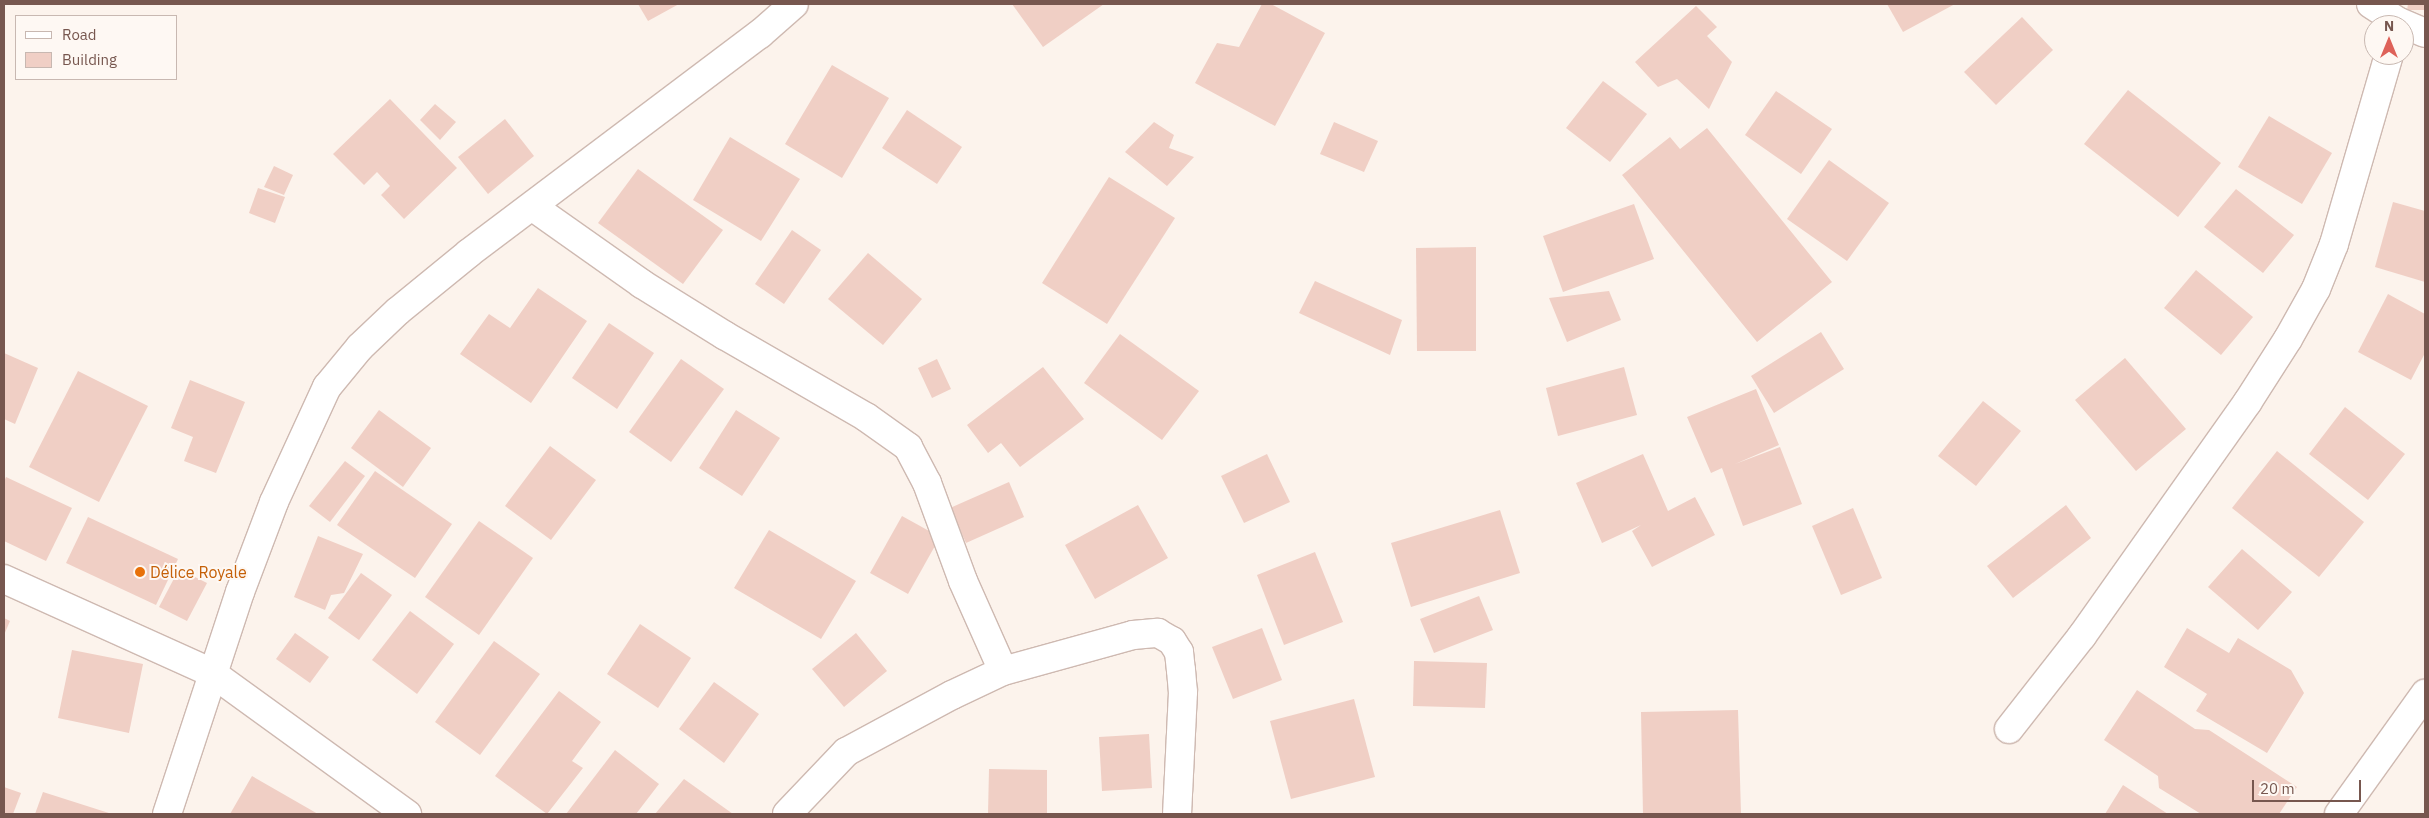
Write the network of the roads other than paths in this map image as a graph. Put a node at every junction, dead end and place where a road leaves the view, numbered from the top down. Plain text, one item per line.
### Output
1 (794, 4) edge
2 (2371, 4) edge
3 (2386, 15) edge
4 (2386, 65) edge
5 (533, 207) junction
6 (4, 579) edge
7 (1003, 671) junction
8 (212, 673) junction
9 (2425, 694) edge
10 (2009, 729) dead end
11 (167, 814) edge
12 (406, 814) edge
13 (787, 814) edge
14 (1177, 814) edge
15 (2339, 814) edge

1 - 5 street
2 - 3 street
4 - 10 street
5 - 7 street
5 - 8 street
6 - 8 street
7 - 13 street
7 - 14 street
8 - 11 street
8 - 12 street
9 - 15 street

